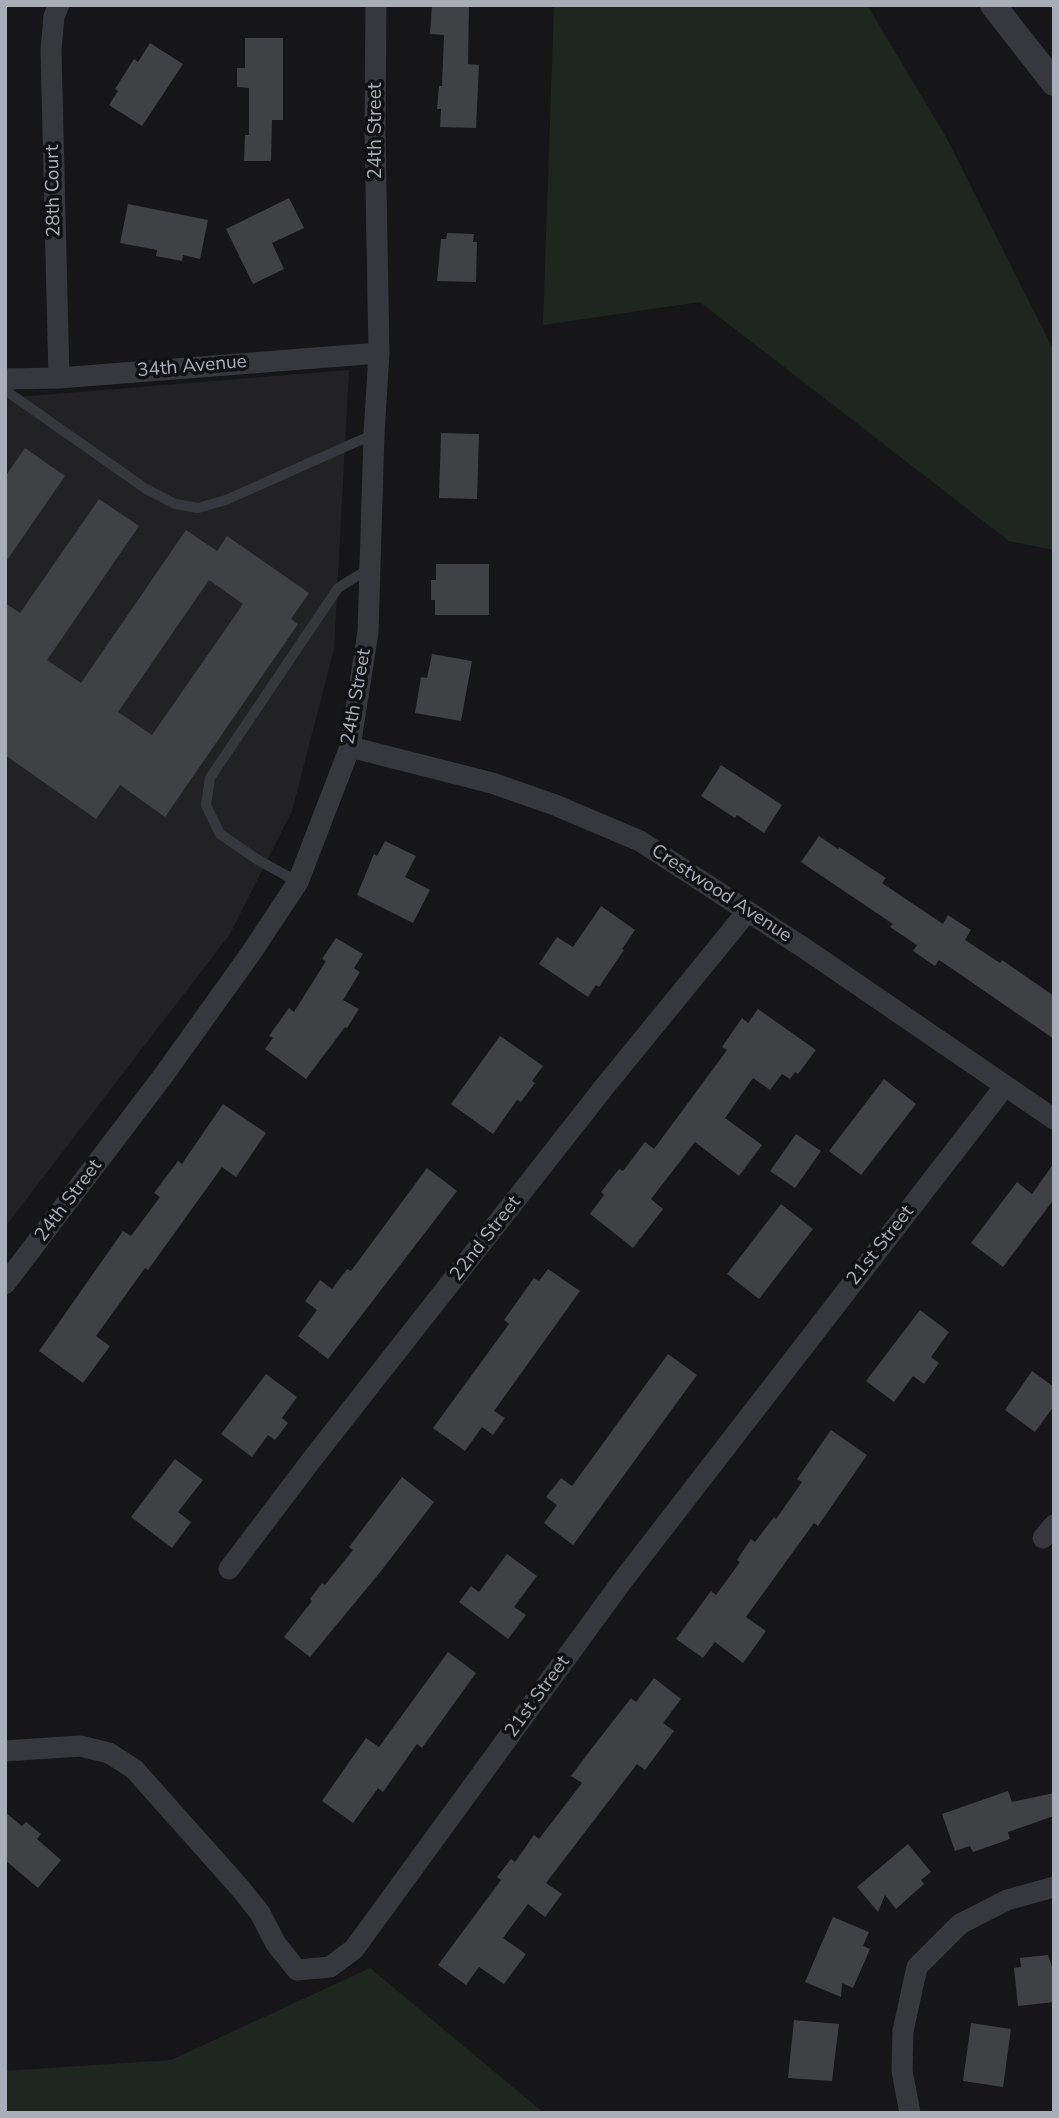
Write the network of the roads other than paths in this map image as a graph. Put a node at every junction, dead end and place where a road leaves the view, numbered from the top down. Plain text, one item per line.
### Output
1 (59, 5) edge
2 (376, 5) edge
3 (993, 5) edge
4 (1054, 83) edge
5 (379, 353) junction
6 (59, 378) junction
7 (5, 379) edge
8 (5, 390) edge
9 (374, 433) junction
10 (370, 568) junction
11 (350, 747) junction
12 (298, 882) junction
13 (747, 912) junction
14 (1005, 1086) junction
15 (1054, 1119) edge
16 (5, 1284) edge
17 (229, 1569) dead end
18 (5, 1751) edge
19 (1054, 1887) edge
20 (910, 2113) edge

1 - 6 street, 28th Court
2 - 5 street, 24th Street
3 - 4 street
5 - 6 street, 34th Avenue
5 - 9 street, 24th Street
6 - 7 street, 34th Avenue
8 - 9 lane
9 - 10 street, 24th Street
10 - 11 street, 24th Street
10 - 12 lane
11 - 12 street, 24th Street
11 - 13 street, Crestwood Avenue
12 - 16 street, 24th Street
13 - 14 street, Crestwood Avenue
13 - 17 street, 22nd Street
14 - 15 street, Crestwood Avenue
14 - 18 street, 21st Street
19 - 20 street

